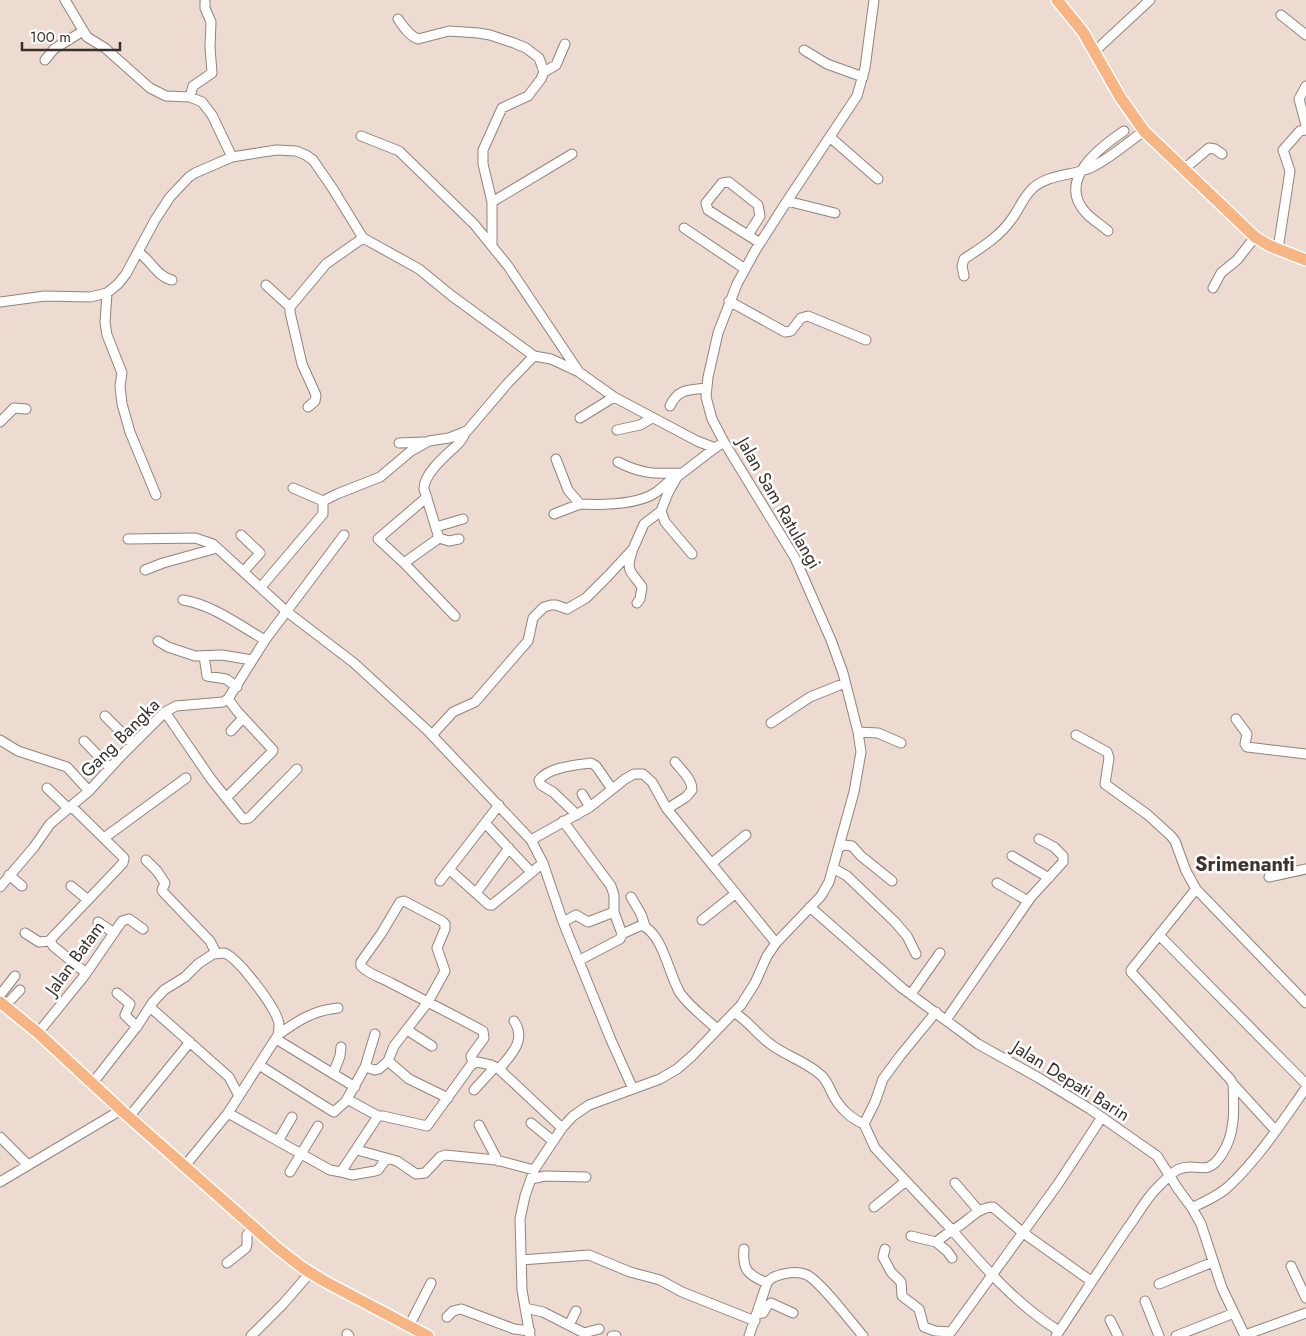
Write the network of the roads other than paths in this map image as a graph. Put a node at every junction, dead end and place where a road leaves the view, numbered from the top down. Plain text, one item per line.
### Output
1 (65, 0) edge
2 (874, 0) edge
3 (1056, 0) edge
4 (1150, 0) edge
5 (205, 2) dead end
6 (1281, 15) dead end
7 (398, 19) dead end
8 (83, 31) junction
9 (1306, 35) edge
10 (565, 44) dead end
11 (804, 50) dead end
12 (1095, 51) junction
13 (46, 60) dead end
14 (544, 72) junction
15 (863, 77) junction
16 (1306, 86) edge
17 (190, 97) junction
18 (1306, 124) edge
19 (1306, 130) edge
20 (1124, 131) dead end
21 (1144, 131) junction
22 (361, 136) dead end
23 (830, 138) junction
24 (572, 154) dead end
25 (1222, 154) dead end
26 (232, 157) junction
27 (1184, 169) junction
28 (1082, 171) junction
29 (878, 179) dead end
30 (787, 201) junction
31 (492, 202) junction
32 (835, 213) dead end
33 (684, 228) dead end
34 (1108, 231) dead end
35 (748, 236) junction
36 (363, 238) junction
37 (1255, 238) junction
38 (760, 243) junction
39 (492, 244) junction
40 (1278, 249) junction
41 (138, 252) junction
42 (1306, 260) edge
43 (745, 268) junction
44 (964, 276) dead end
45 (172, 280) dead end
46 (266, 285) dead end
47 (1213, 288) dead end
48 (107, 292) junction
49 (729, 301) junction
50 (0, 302) edge
51 (290, 307) junction
52 (866, 340) dead end
53 (534, 356) junction
54 (579, 372) junction
55 (707, 388) junction
56 (614, 397) junction
57 (670, 406) dead end
58 (308, 407) dead end
59 (26, 410) dead end
60 (580, 418) dead end
61 (652, 418) junction
62 (0, 422) edge
63 (617, 430) dead end
64 (467, 431) junction
65 (429, 441) junction
66 (724, 442) junction
67 (399, 443) dead end
68 (715, 448) junction
69 (556, 459) dead end
70 (618, 462) dead end
71 (680, 475) junction
72 (294, 488) dead end
73 (156, 495) dead end
74 (427, 497) junction
75 (323, 501) junction
76 (580, 504) junction
77 (661, 511) junction
78 (554, 514) dead end
79 (463, 519) dead end
80 (436, 527) junction
81 (241, 535) dead end
82 (344, 535) dead end
83 (438, 538) junction
84 (128, 539) dead end
85 (459, 539) dead end
86 (217, 548) junction
87 (633, 549) junction
88 (692, 554) dead end
89 (404, 563) junction
90 (145, 570) dead end
91 (244, 571) junction
92 (261, 587) junction
93 (183, 600) dead end
94 (637, 603) dead end
95 (286, 611) junction
96 (455, 616) dead end
97 (265, 640) junction
98 (158, 641) dead end
99 (204, 656) junction
100 (252, 660) junction
101 (845, 683) junction
102 (237, 687) junction
103 (228, 700) junction
104 (165, 712) junction
105 (106, 716) dead end
106 (243, 718) junction
107 (1236, 719) dead end
108 (771, 723) dead end
109 (231, 731) dead end
110 (858, 732) junction
111 (432, 735) junction
112 (1076, 735) dead end
113 (0, 740) edge
114 (84, 741) dead end
115 (901, 743) dead end
116 (133, 744) junction
117 (1306, 754) edge
118 (674, 762) dead end
119 (110, 768) junction
120 (297, 769) dead end
121 (186, 778) dead end
122 (47, 788) dead end
123 (612, 789) junction
124 (89, 791) junction
125 (582, 794) dead end
126 (226, 798) junction
127 (499, 805) junction
128 (590, 807) junction
129 (70, 808) junction
130 (667, 809) junction
131 (577, 815) junction
132 (563, 821) junction
133 (486, 823) junction
134 (746, 835) dead end
135 (104, 838) junction
136 (1039, 839) dead end
137 (531, 840) junction
138 (509, 848) junction
139 (839, 848) junction
140 (1012, 856) dead end
141 (146, 860) dead end
142 (543, 863) junction
143 (712, 863) junction
144 (833, 868) junction
145 (1306, 869) edge
146 (450, 870) junction
147 (531, 872) junction
148 (5, 874) edge
149 (1269, 877) dead end
150 (1049, 878) junction
151 (440, 881) dead end
152 (892, 881) dead end
153 (997, 883) dead end
154 (22, 886) dead end
155 (71, 886) dead end
156 (0, 887) edge
157 (1196, 889) junction
158 (476, 892) junction
159 (736, 894) junction
160 (632, 896) dead end
161 (88, 900) junction
162 (1028, 901) junction
163 (810, 907) junction
164 (614, 912) junction
165 (702, 920) dead end
166 (98, 922) dead end
167 (563, 922) junction
168 (645, 926) junction
169 (144, 929) dead end
170 (114, 932) junction
171 (25, 933) dead end
172 (622, 934) junction
173 (1159, 934) junction
174 (50, 941) junction
175 (776, 943) junction
176 (216, 953) junction
177 (940, 953) dead end
178 (916, 954) dead end
179 (580, 960) junction
180 (86, 973) junction
181 (15, 976) dead end
182 (20, 990) dead end
183 (117, 993) dead end
184 (911, 994) junction
185 (0, 995) edge
186 (428, 1002) junction
187 (3, 1004) edge
188 (1306, 1004) edge
189 (150, 1007) junction
190 (338, 1008) dead end
191 (936, 1012) junction
192 (735, 1013) junction
193 (946, 1020) junction
194 (514, 1021) dead end
195 (137, 1027) junction
196 (717, 1029) junction
197 (406, 1030) junction
198 (38, 1033) junction
199 (375, 1034) dead end
200 (277, 1037) junction
201 (190, 1042) junction
202 (432, 1046) dead end
203 (341, 1047) dead end
204 (388, 1061) junction
205 (474, 1063) junction
206 (260, 1065) junction
207 (365, 1068) junction
208 (497, 1068) junction
209 (333, 1074) junction
210 (92, 1084) junction
211 (1233, 1084) junction
212 (1306, 1084) edge
213 (355, 1087) junction
214 (1306, 1088) edge
215 (633, 1089) junction
216 (474, 1090) dead end
217 (239, 1096) junction
218 (448, 1098) junction
219 (348, 1099) junction
220 (228, 1113) junction
221 (125, 1114) junction
222 (378, 1116) junction
223 (292, 1117) dead end
224 (1102, 1117) junction
225 (531, 1123) dead end
226 (864, 1124) junction
227 (479, 1125) dead end
228 (318, 1126) dead end
229 (562, 1128) junction
230 (1276, 1131) junction
231 (0, 1136) edge
232 (278, 1141) junction
233 (553, 1141) junction
234 (357, 1150) junction
235 (300, 1153) junction
236 (386, 1159) junction
237 (498, 1161) junction
238 (28, 1165) junction
239 (184, 1167) junction
240 (290, 1172) dead end
241 (342, 1172) junction
242 (533, 1174) junction
243 (1170, 1176) junction
244 (586, 1177) dead end
245 (906, 1181) junction
246 (0, 1182) edge
247 (955, 1183) dead end
248 (874, 1206) dead end
249 (1192, 1208) junction
250 (979, 1211) junction
251 (253, 1227) junction
252 (952, 1230) junction
253 (1022, 1232) junction
254 (911, 1236) dead end
255 (936, 1242) junction
256 (744, 1249) dead end
257 (885, 1249) dead end
258 (952, 1258) dead end
259 (521, 1260) junction
260 (1213, 1262) junction
261 (227, 1263) dead end
262 (1291, 1266) dead end
263 (310, 1273) junction
264 (991, 1274) junction
265 (1091, 1281) junction
266 (431, 1283) dead end
267 (767, 1283) junction
268 (1159, 1284) dead end
269 (1306, 1298) edge
270 (1145, 1302) dead end
271 (526, 1308) junction
272 (576, 1311) dead end
273 (793, 1313) dead end
274 (1234, 1313) junction
275 (1306, 1313) edge
276 (447, 1317) dead end
277 (756, 1317) junction
278 (1110, 1320) dead end
279 (569, 1325) junction
280 (599, 1329) dead end
281 (410, 1330) edge
282 (1058, 1333) edge
283 (257, 1334) edge
284 (530, 1334) edge
285 (949, 1334) edge
286 (428, 1336) edge
287 (749, 1336) edge
288 (863, 1336) edge
289 (1118, 1336) edge
290 (1159, 1336) edge
291 (1176, 1336) edge
292 (1245, 1336) edge

1 - 8 street
2 - 15 street, Jalan Sam Ratulangi
3 - 12 main road
4 - 12 street
5 - 17 street
6 - 9 street
7 - 14 street
8 - 13 street
8 - 17 street
10 - 14 street
11 - 15 street
12 - 21 main road
14 - 31 street
15 - 23 street, Jalan Sam Ratulangi
16 - 18 street
17 - 26 street
19 - 40 street
20 - 28 street
21 - 27 main road
21 - 28 street
22 - 39 street
23 - 29 street
23 - 30 street, Jalan Sam Ratulangi
24 - 31 street
25 - 27 street
26 - 36 street
26 - 41 street
27 - 37 main road
28 - 34 street
28 - 44 street
30 - 32 street
30 - 38 street, Jalan Sam Ratulangi
31 - 39 street
33 - 43 street
35 - 35 street
35 - 38 street
36 - 51 street
36 - 53 street
37 - 40 main road
37 - 47 street
38 - 43 street, Jalan Sam Ratulangi
39 - 54 street
40 - 42 main road
41 - 45 street
41 - 48 street
43 - 49 street, Jalan Sam Ratulangi
46 - 51 street
48 - 50 street
48 - 73 street
49 - 52 street
49 - 55 street, Jalan Sam Ratulangi
51 - 58 street
53 - 54 street
53 - 64 street
54 - 56 street
55 - 57 street
55 - 66 street, Jalan Sam Ratulangi
56 - 60 street
56 - 61 street
59 - 62 street
61 - 63 street
61 - 68 street
64 - 65 street
64 - 74 street
65 - 67 street
65 - 75 street
66 - 68 street
66 - 101 street, Jalan Sam Ratulangi
68 - 71 street
69 - 76 street
70 - 71 street
71 - 76 street
71 - 77 street
72 - 75 street
74 - 80 street
74 - 89 street
75 - 92 street
76 - 78 street
77 - 87 street
77 - 88 street
79 - 80 street
80 - 83 street
81 - 91 street
82 - 95 street
83 - 85 street
83 - 89 street
84 - 86 street
86 - 90 street
86 - 91 street
87 - 94 street
87 - 111 street
89 - 96 street
91 - 92 street
92 - 95 street
93 - 97 street
95 - 97 street
95 - 111 street
97 - 100 street
98 - 99 street
99 - 100 street
99 - 102 street
100 - 102 street
101 - 108 street
101 - 110 street, Jalan Sam Ratulangi
102 - 103 street
103 - 104 street, Gang Bangka
103 - 106 street
104 - 116 street, Gang Bangka
104 - 126 street
105 - 116 street
106 - 109 street
106 - 126 street
107 - 117 street
110 - 115 street
110 - 139 street, Jalan Sam Ratulangi
111 - 127 street
112 - 157 street
113 - 124 street
114 - 119 street
116 - 119 street, Gang Bangka
118 - 130 street
119 - 124 street, Gang Bangka
120 - 126 street
121 - 135 street
122 - 129 street
123 - 128 street
123 - 130 street
123 - 131 street
124 - 129 street, Gang Bangka
125 - 128 street
127 - 133 street
127 - 137 street
128 - 131 street
129 - 135 street
129 - 148 street, Gang Bangka
130 - 143 street
131 - 132 street
132 - 137 street
132 - 164 street
133 - 138 street
133 - 146 street
134 - 143 street
135 - 161 street
136 - 150 street
137 - 142 street
138 - 147 street
138 - 158 street
139 - 144 street, Jalan Sam Ratulangi
139 - 152 street
140 - 150 street
141 - 176 street
142 - 147 street
142 - 167 street
143 - 159 street
144 - 163 street, Jalan Sam Ratulangi
144 - 178 street
145 - 149 street
146 - 151 street
146 - 158 street
147 - 158 street
148 - 154 street
148 - 156 street, Gang Bangka
150 - 162 street
153 - 162 street
155 - 161 street
157 - 173 street
157 - 188 street
159 - 165 street
159 - 175 street
160 - 168 street
161 - 174 street
162 - 193 street
163 - 175 street, Jalan Sam Ratulangi
163 - 184 street, Jalan Depati Barin
164 - 167 street
164 - 172 street
166 - 170 street
167 - 179 street
168 - 172 street
168 - 196 street
169 - 170 street, Jalan Batam
170 - 180 street, Jalan Batam
171 - 174 street
172 - 179 street
173 - 211 street
173 - 212 street
174 - 180 street
175 - 192 street, Jalan Sam Ratulangi
176 - 189 street
176 - 200 street
177 - 184 street
179 - 215 street
180 - 198 street, Jalan Batam
181 - 185 street
182 - 187 street
183 - 195 street
184 - 191 street, Jalan Depati Barin
186 - 186 street
186 - 197 street
186 - 205 street
187 - 198 main road
189 - 195 street
189 - 201 street
190 - 200 street
191 - 193 street, Jalan Depati Barin
191 - 226 street
192 - 196 street, Jalan Sam Ratulangi
192 - 226 street
193 - 224 street, Jalan Depati Barin
194 - 208 street
195 - 210 street
196 - 215 street, Jalan Sam Ratulangi
197 - 202 street
197 - 204 street
198 - 210 main road
199 - 207 street
200 - 206 street
200 - 209 street
201 - 217 street
201 - 221 street
203 - 209 street
204 - 207 street
204 - 218 street
205 - 208 street
205 - 218 street
206 - 217 street
206 - 219 street
207 - 213 street
208 - 216 street
208 - 229 street
209 - 213 street
210 - 221 main road
211 - 230 street
211 - 243 street
213 - 219 street
214 - 230 street
215 - 229 street, Jalan Sam Ratulangi
217 - 220 street
218 - 222 street
219 - 222 street
220 - 232 street
220 - 239 street
221 - 238 street
221 - 239 main road
222 - 234 street
223 - 232 street
224 - 243 street, Jalan Depati Barin
224 - 253 street
225 - 233 street
226 - 245 street
227 - 237 street
228 - 235 street
229 - 233 street, Jalan Sam Ratulangi
230 - 249 street
231 - 238 street
232 - 235 street
233 - 242 street, Jalan Sam Ratulangi
234 - 236 street
234 - 241 street
235 - 240 street
235 - 241 street
236 - 237 street
236 - 241 street
237 - 242 street
238 - 246 street
239 - 251 main road
242 - 244 street
242 - 259 street, Jalan Sam Ratulangi
243 - 249 street, Jalan Depati Barin
243 - 265 street
245 - 248 street
245 - 252 street
247 - 250 street
249 - 260 street, Jalan Depati Barin
250 - 252 street
250 - 253 street
251 - 261 street
251 - 263 main road
252 - 255 street
252 - 264 street
253 - 264 street
253 - 265 street
254 - 255 street
255 - 258 street
256 - 267 street
257 - 285 street
259 - 271 street, Jalan Sam Ratulangi
259 - 277 street
260 - 268 street
260 - 274 street, Jalan Depati Barin
262 - 269 street
263 - 281 main road
263 - 283 street
264 - 282 street
264 - 285 street
265 - 282 street
266 - 281 street
267 - 277 street
267 - 288 street
270 - 290 street
271 - 279 street
271 - 284 street, Jalan Sam Ratulangi
272 - 279 street
273 - 277 street
274 - 291 street
274 - 292 street, Jalan Depati Barin
275 - 292 street
276 - 284 street
277 - 287 street
278 - 289 street
279 - 280 street
281 - 286 main road

